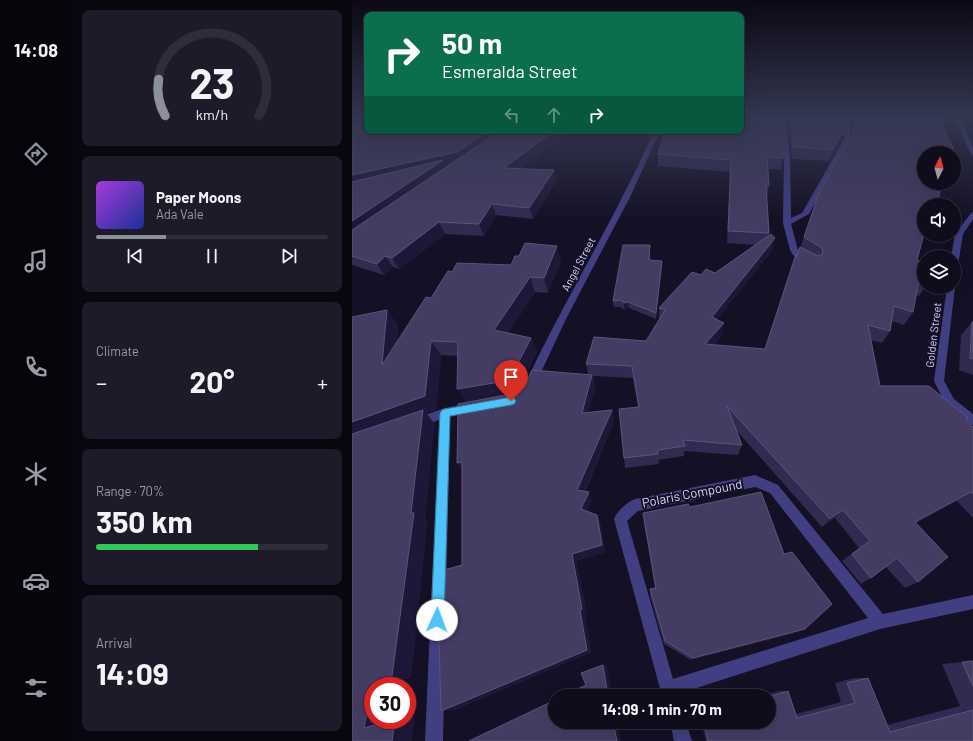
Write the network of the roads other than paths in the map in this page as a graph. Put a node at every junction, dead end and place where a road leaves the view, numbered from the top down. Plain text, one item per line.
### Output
1 (647, 153) edge
2 (786, 153) edge
3 (839, 153) edge
4 (973, 214) edge
5 (787, 223) junction
6 (962, 227) junction
7 (973, 229) edge
8 (956, 250) edge
9 (814, 264) edge
10 (950, 294) edge
11 (525, 391) edge
12 (482, 406) edge
13 (445, 413) junction
14 (973, 420) edge
15 (405, 427) edge
16 (973, 602) edge
17 (880, 622) junction
18 (668, 689) edge
19 (678, 689) edge
20 (680, 729) edge
21 (434, 741) edge
22 (683, 741) edge

1 - 11 street, Angel Street
2 - 5 street
3 - 5 street
4 - 6 street
5 - 9 street
6 - 7 street
6 - 8 street
10 - 14 street, Golden Street
12 - 13 street
13 - 15 street
13 - 21 street
16 - 17 street, Polaris Compound
17 - 18 street, Polaris Compound
17 - 19 street, Polaris Compound
20 - 22 street

